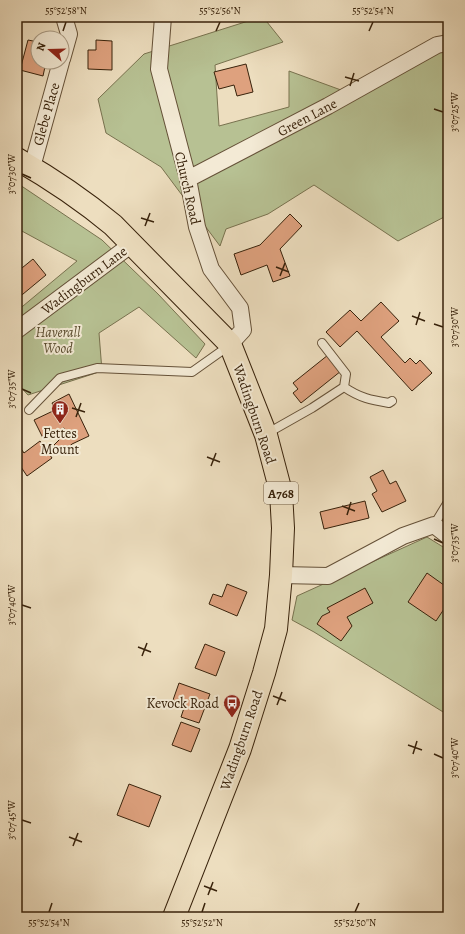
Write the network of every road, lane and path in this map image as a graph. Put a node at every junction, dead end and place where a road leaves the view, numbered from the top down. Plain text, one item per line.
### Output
1 (64, 17) edge
2 (163, 17) edge
3 (69, 30) edge
4 (448, 43) edge
5 (59, 70) edge
6 (24, 163) edge
7 (188, 179) junction
8 (132, 244) junction
9 (17, 330) edge
10 (322, 343) dead end
11 (230, 344) junction
12 (344, 387) junction
13 (392, 401) dead end
14 (29, 410) dead end
15 (266, 435) junction
16 (448, 502) edge
17 (434, 526) junction
18 (448, 536) edge
19 (281, 575) junction
20 (174, 917) edge

1 - 3 street, Glebe Place
2 - 7 street, Church Road
4 - 7 street, Green Lane
5 - 6 street, Glebe Place
6 - 8 main road, Wadingburn Road / A768
7 - 11 street, Church Road
8 - 9 street, Wadingburn Lane
8 - 11 main road, Wadingburn Road / A768
10 - 12 lane
11 - 14 lane
11 - 15 main road, Wadingburn Road / A768
12 - 13 lane
12 - 15 lane
15 - 19 main road, Wadingburn Road / A768
16 - 17 lane
17 - 18 street
17 - 19 street
19 - 20 main road, Wadingburn Road / A768

